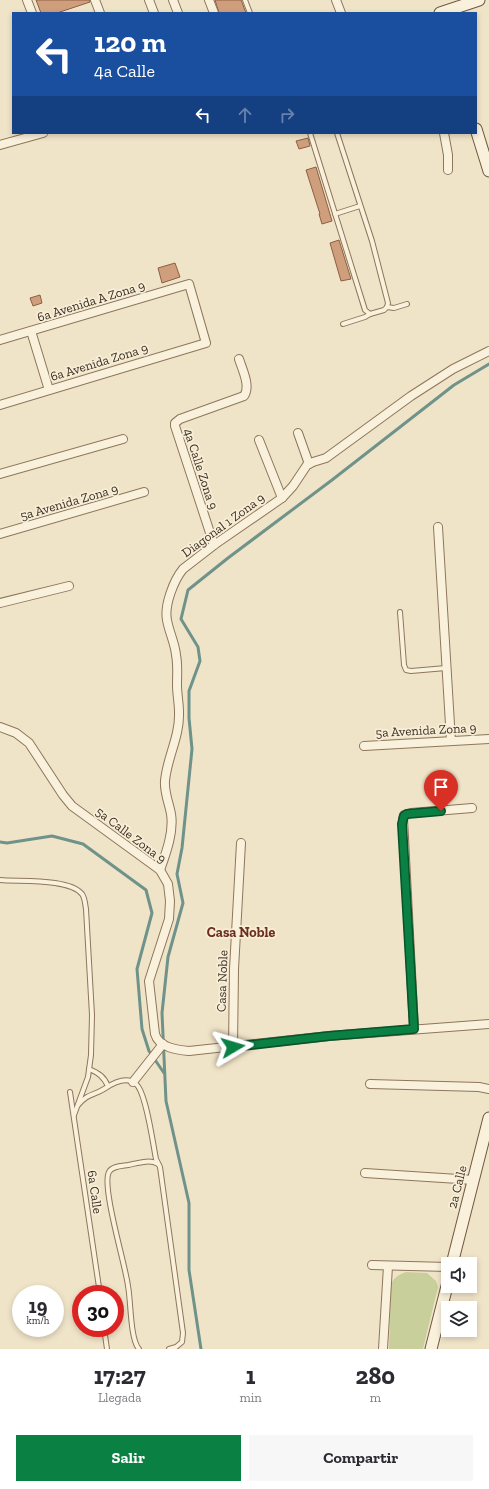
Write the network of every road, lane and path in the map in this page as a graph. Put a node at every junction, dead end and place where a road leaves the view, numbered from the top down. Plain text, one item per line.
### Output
1 (27, 0) edge
2 (95, 0) edge
3 (149, 0) edge
4 (173, 0) edge
5 (209, 0) edge
6 (245, 0) edge
7 (336, 0) edge
8 (479, 0) edge
9 (32, 12) edge
10 (100, 12) edge
11 (154, 12) edge
12 (178, 12) edge
13 (214, 12) edge
14 (250, 12) edge
15 (341, 12) edge
16 (443, 12) edge
17 (477, 132) edge
18 (39, 134) edge
19 (310, 134) edge
20 (337, 134) edge
21 (444, 134) edge
22 (0, 145) edge
23 (448, 170) dead end
24 (489, 171) edge
25 (360, 206) junction
26 (335, 214) junction
27 (407, 304) dead end
28 (387, 307) junction
29 (370, 314) junction
30 (343, 324) dead end
31 (31, 331) junction
32 (0, 340) edge
33 (206, 343) joint
34 (489, 351) edge
35 (239, 359) dead end
36 (49, 390) junction
37 (0, 405) edge
38 (298, 433) dead end
39 (122, 439) dead end
40 (259, 440) dead end
41 (309, 464) junction
42 (0, 474) edge
43 (144, 492) dead end
44 (282, 498) junction
45 (438, 527) dead end
46 (0, 534) edge
47 (214, 545) junction
48 (69, 586) dead end
49 (0, 603) edge
50 (400, 612) dead end
51 (448, 668) junction
52 (0, 727) edge
53 (489, 739) edge
54 (451, 741) junction
55 (364, 746) dead end
56 (472, 808) dead end
57 (241, 843) dead end
58 (160, 870) junction
59 (0, 880) edge
60 (489, 1024) edge
61 (414, 1029) junction
62 (164, 1044) junction
63 (233, 1047) junction
64 (89, 1069) junction
65 (133, 1082) junction
66 (370, 1084) dead end
67 (108, 1086) junction
68 (489, 1089) edge
69 (70, 1092) dead end
70 (78, 1105) junction
71 (74, 1115) junction
72 (489, 1118) edge
73 (158, 1164) junction
74 (365, 1173) dead end
75 (474, 1180) junction
76 (454, 1257) edge
77 (372, 1265) dead end
78 (388, 1266) junction
79 (441, 1267) edge
80 (99, 1285) edge
81 (445, 1293) edge
82 (105, 1337) edge
83 (107, 1349) edge
84 (139, 1349) edge
85 (169, 1349) edge
86 (383, 1349) edge
87 (431, 1349) edge

1 - 9 street
2 - 10 street
3 - 11 street
4 - 12 street
5 - 13 street
6 - 14 lane
7 - 15 street
8 - 16 street
17 - 24 street
18 - 22 street
19 - 26 lane
20 - 25 lane
21 - 23 street
25 - 26 lane
25 - 28 lane
26 - 29 lane
27 - 28 lane
28 - 29 lane
29 - 30 lane
31 - 32 street, 6a Avenida A Zona 9
31 - 33 street, 6a Avenida A Zona 9
31 - 36 street
33 - 36 street, 6a Avenida Zona 9
34 - 41 street
35 - 47 street, 4a Calle Zona 9
36 - 37 street, 6a Avenida Zona 9
38 - 41 street
39 - 42 street
40 - 44 street
41 - 44 street, Diagonal 1 Zona 9
43 - 46 street, 5a Avenida Zona 9
44 - 47 street, Diagonal 1 Zona 9
45 - 51 street
47 - 58 street, Diagonal 1 Zona 9
48 - 49 street
50 - 51 lane
51 - 54 street
52 - 58 street, 5a Calle Zona 9
53 - 54 street, 5a Avenida Zona 9
54 - 55 street, 5a Avenida Zona 9
56 - 61 street
57 - 63 street, Casa Noble
58 - 62 street, 5a Calle Zona 9
59 - 64 lane
60 - 61 street
61 - 63 street
62 - 63 street
62 - 65 street
64 - 67 lane
64 - 70 lane
65 - 67 lane
65 - 73 lane
66 - 68 street
67 - 70 lane
69 - 71 lane, 6a Calle
70 - 71 lane
71 - 80 lane, 6a Calle
72 - 75 street, 2a Calle
73 - 84 lane
73 - 85 lane
74 - 75 street
75 - 76 street, 2a Calle
77 - 78 street
78 - 79 street
78 - 86 street
81 - 87 street
82 - 83 lane

